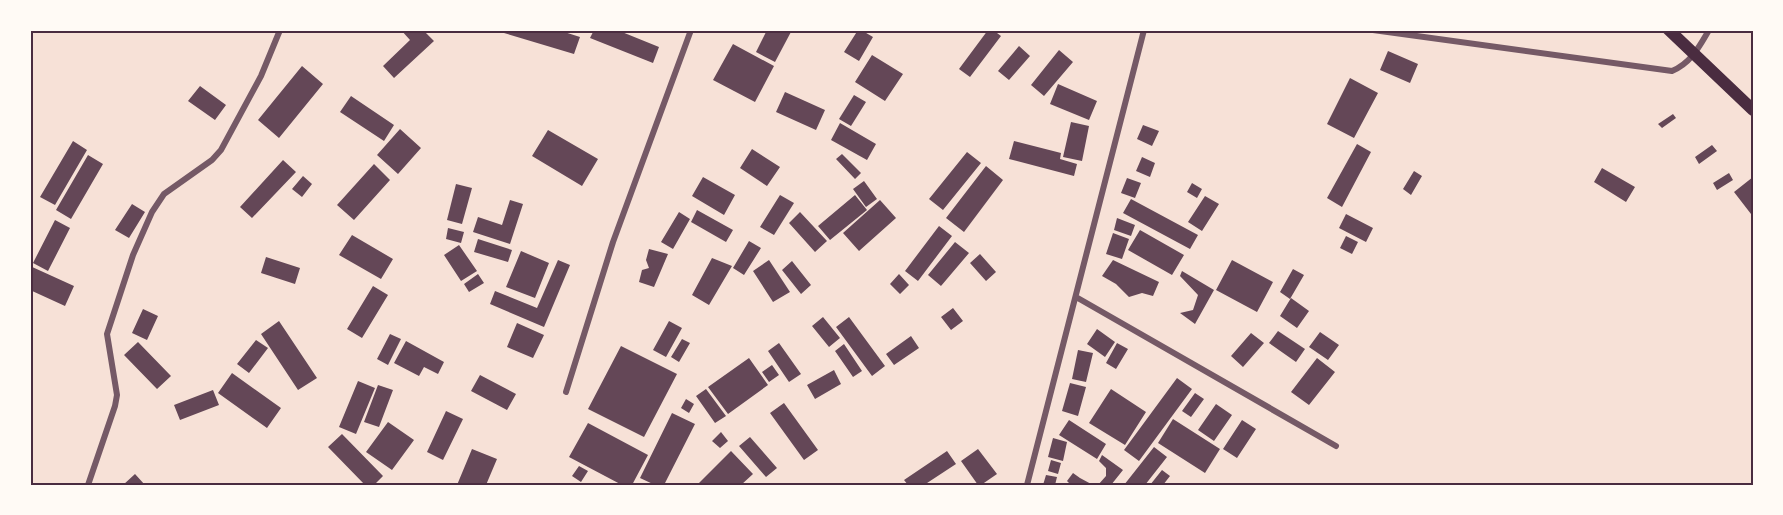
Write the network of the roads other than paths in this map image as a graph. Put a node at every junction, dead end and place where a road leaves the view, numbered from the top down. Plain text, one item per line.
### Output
1 (280, 30) edge
2 (691, 30) edge
3 (1144, 30) edge
4 (1373, 30) edge
5 (1669, 30) edge
6 (1709, 30) edge
7 (1695, 55) junction
8 (1753, 110) edge
9 (1076, 297) junction
10 (566, 392) dead end
11 (1336, 446) dead end
12 (88, 485) edge
13 (1027, 485) edge

1 - 12 street
2 - 10 street
3 - 9 street
4 - 7 street
5 - 7 main road
6 - 7 street
7 - 8 main road
9 - 11 street
9 - 13 street

